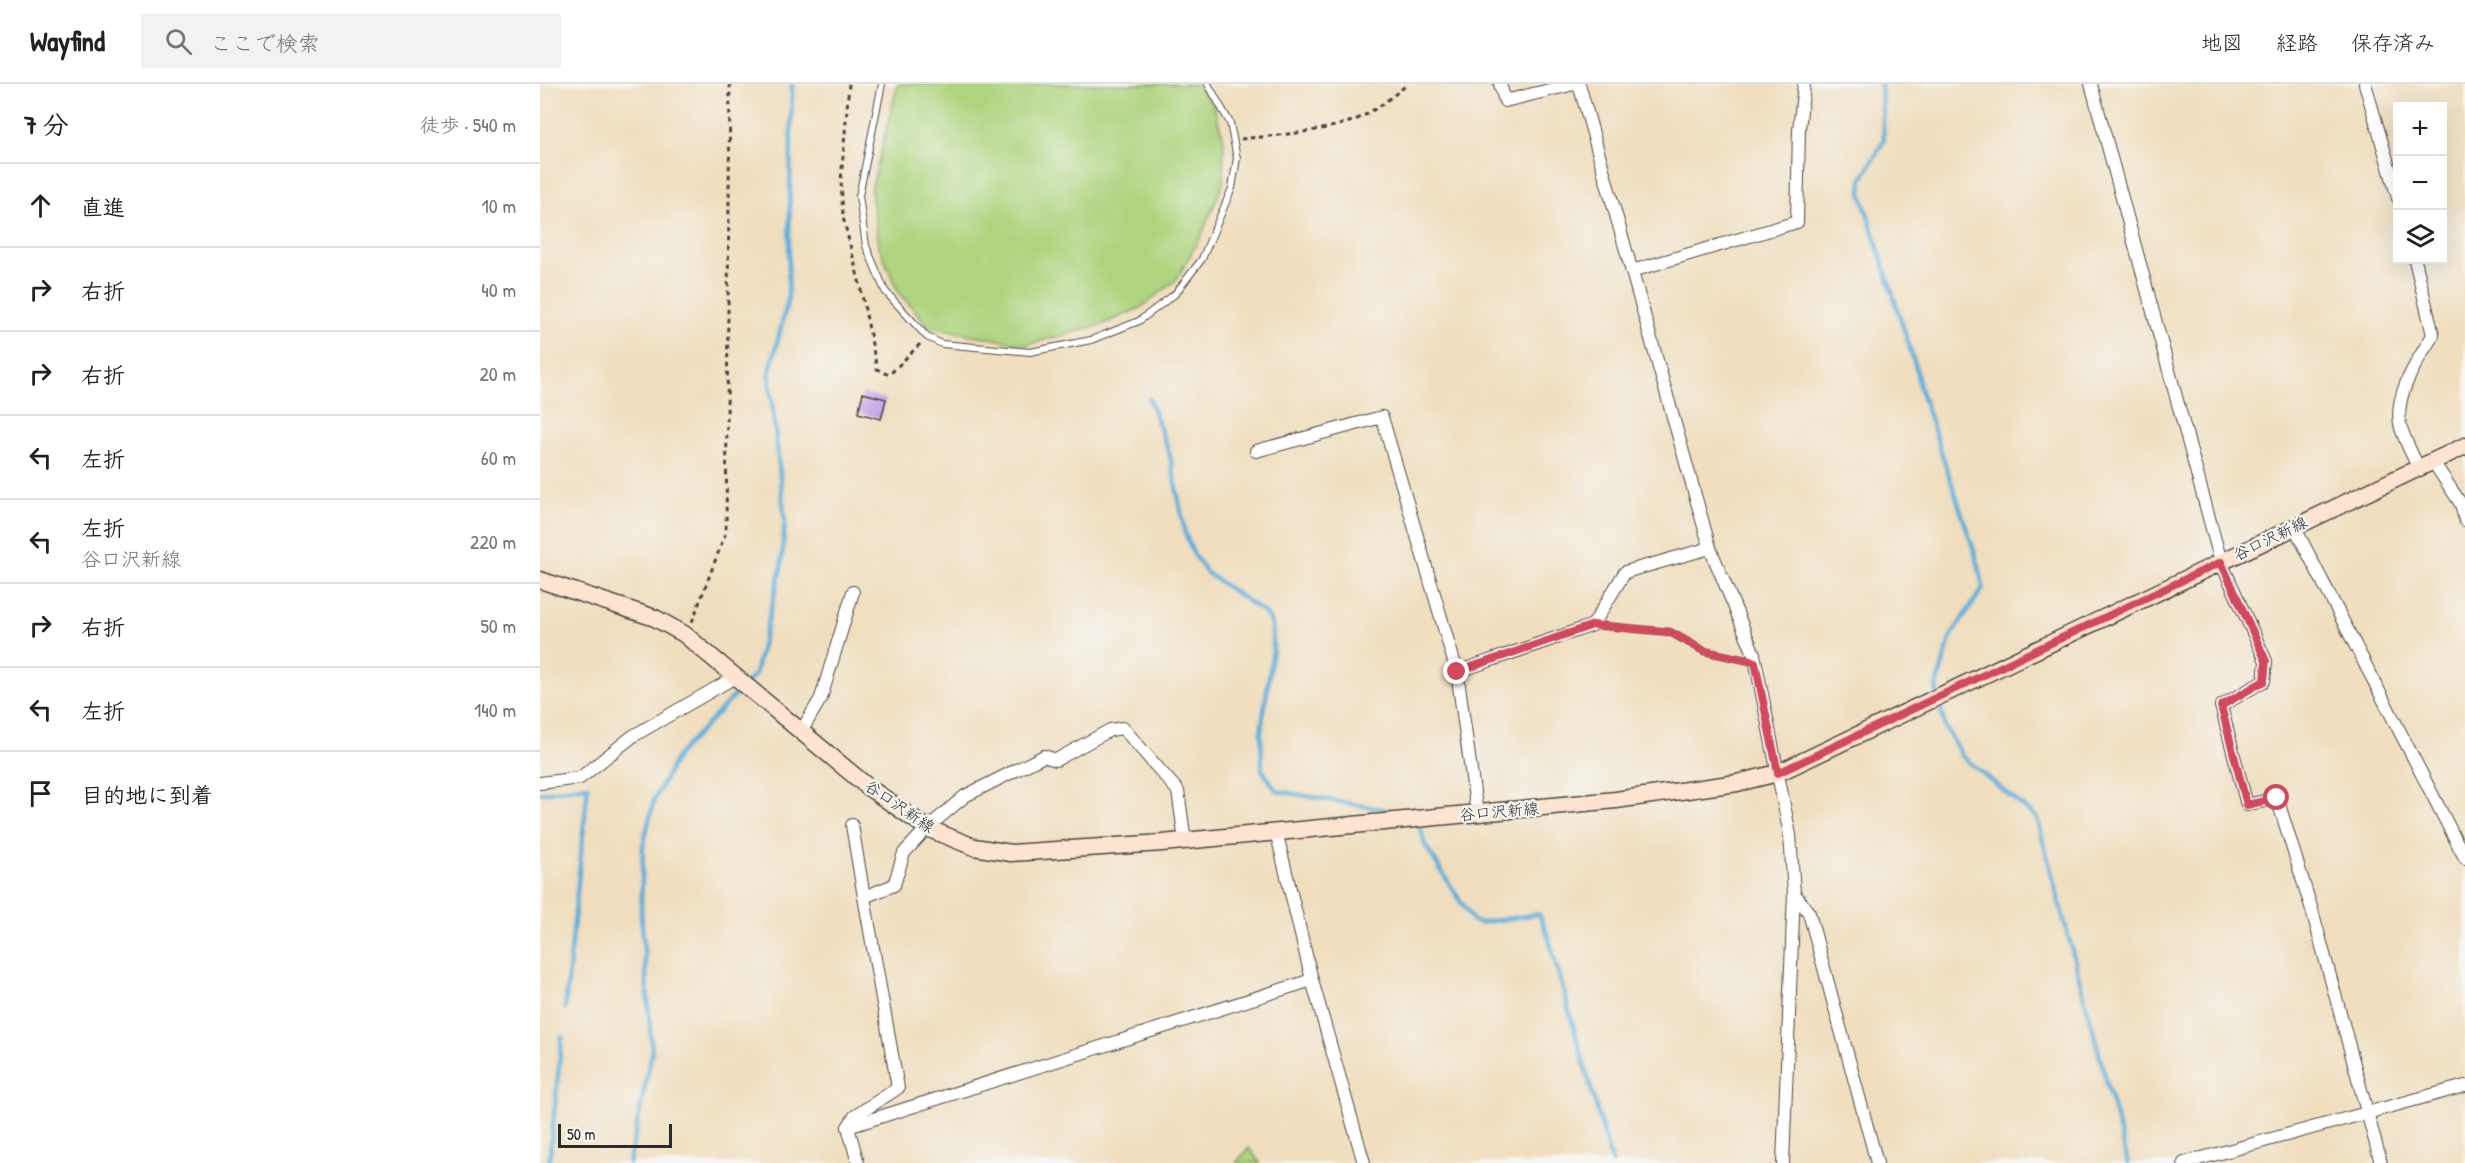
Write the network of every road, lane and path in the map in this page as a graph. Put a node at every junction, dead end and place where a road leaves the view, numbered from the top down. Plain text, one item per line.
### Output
1 (730, 84) edge
2 (882, 84) edge
3 (1208, 84) edge
4 (1408, 84) edge
5 (1500, 84) edge
6 (1574, 84) edge
7 (1579, 84) edge
8 (1804, 84) edge
9 (2091, 84) edge
10 (2365, 84) edge
11 (1233, 140) junction
12 (2393, 184) edge
13 (2416, 264) edge
14 (1632, 271) junction
15 (2465, 446) edge
16 (1256, 451) dead end
17 (2425, 464) junction
18 (2465, 520) edge
19 (2294, 526) junction
20 (1710, 548) junction
21 (2221, 562) junction
22 (540, 580) edge
23 (854, 592) dead end
24 (1593, 625) junction
25 (684, 634) junction
26 (1755, 662) junction
27 (1457, 672) junction
28 (737, 676) junction
29 (802, 730) junction
30 (1778, 773) junction
31 (540, 783) edge
32 (1477, 813) junction
33 (852, 825) dead end
34 (927, 828) junction
35 (1276, 831) junction
36 (1185, 841) junction
37 (2465, 858) edge
38 (1794, 893) junction
39 (864, 897) junction
40 (1312, 980) junction
41 (2465, 1086) edge
42 (2367, 1112) junction
43 (848, 1126) junction
44 (858, 1163) edge
45 (1364, 1163) edge
46 (1783, 1163) edge
47 (1877, 1163) edge
48 (2184, 1163) edge
49 (2381, 1163) edge

1 - 25 path
2 - 11 lane
3 - 11 lane
4 - 11 path
5 - 6 street
7 - 14 street
8 - 14 street
9 - 21 street
10 - 12 street
13 - 17 street
14 - 20 street
15 - 17 main road, 谷口沢新線
16 - 27 street
17 - 18 street
17 - 19 main road, 谷口沢新線
19 - 21 main road, 谷口沢新線
19 - 37 street
20 - 24 street
20 - 26 street
21 - 30 main road, 谷口沢新線
21 - 42 street
22 - 25 main road, 谷口沢新線
23 - 29 street
24 - 26 lane
24 - 27 street
25 - 28 main road, 谷口沢新線
26 - 30 street
27 - 32 street
28 - 29 main road, 谷口沢新線
28 - 31 street
29 - 34 main road, 谷口沢新線
30 - 32 main road, 谷口沢新線
30 - 38 street
32 - 35 main road, 谷口沢新線
33 - 39 street
34 - 36 main road, 谷口沢新線
34 - 36 street
34 - 39 street
35 - 36 main road, 谷口沢新線
35 - 40 street
38 - 46 street
38 - 47 street
39 - 43 street
40 - 43 street
40 - 45 street
41 - 42 street
42 - 48 street
42 - 49 street
43 - 44 street

